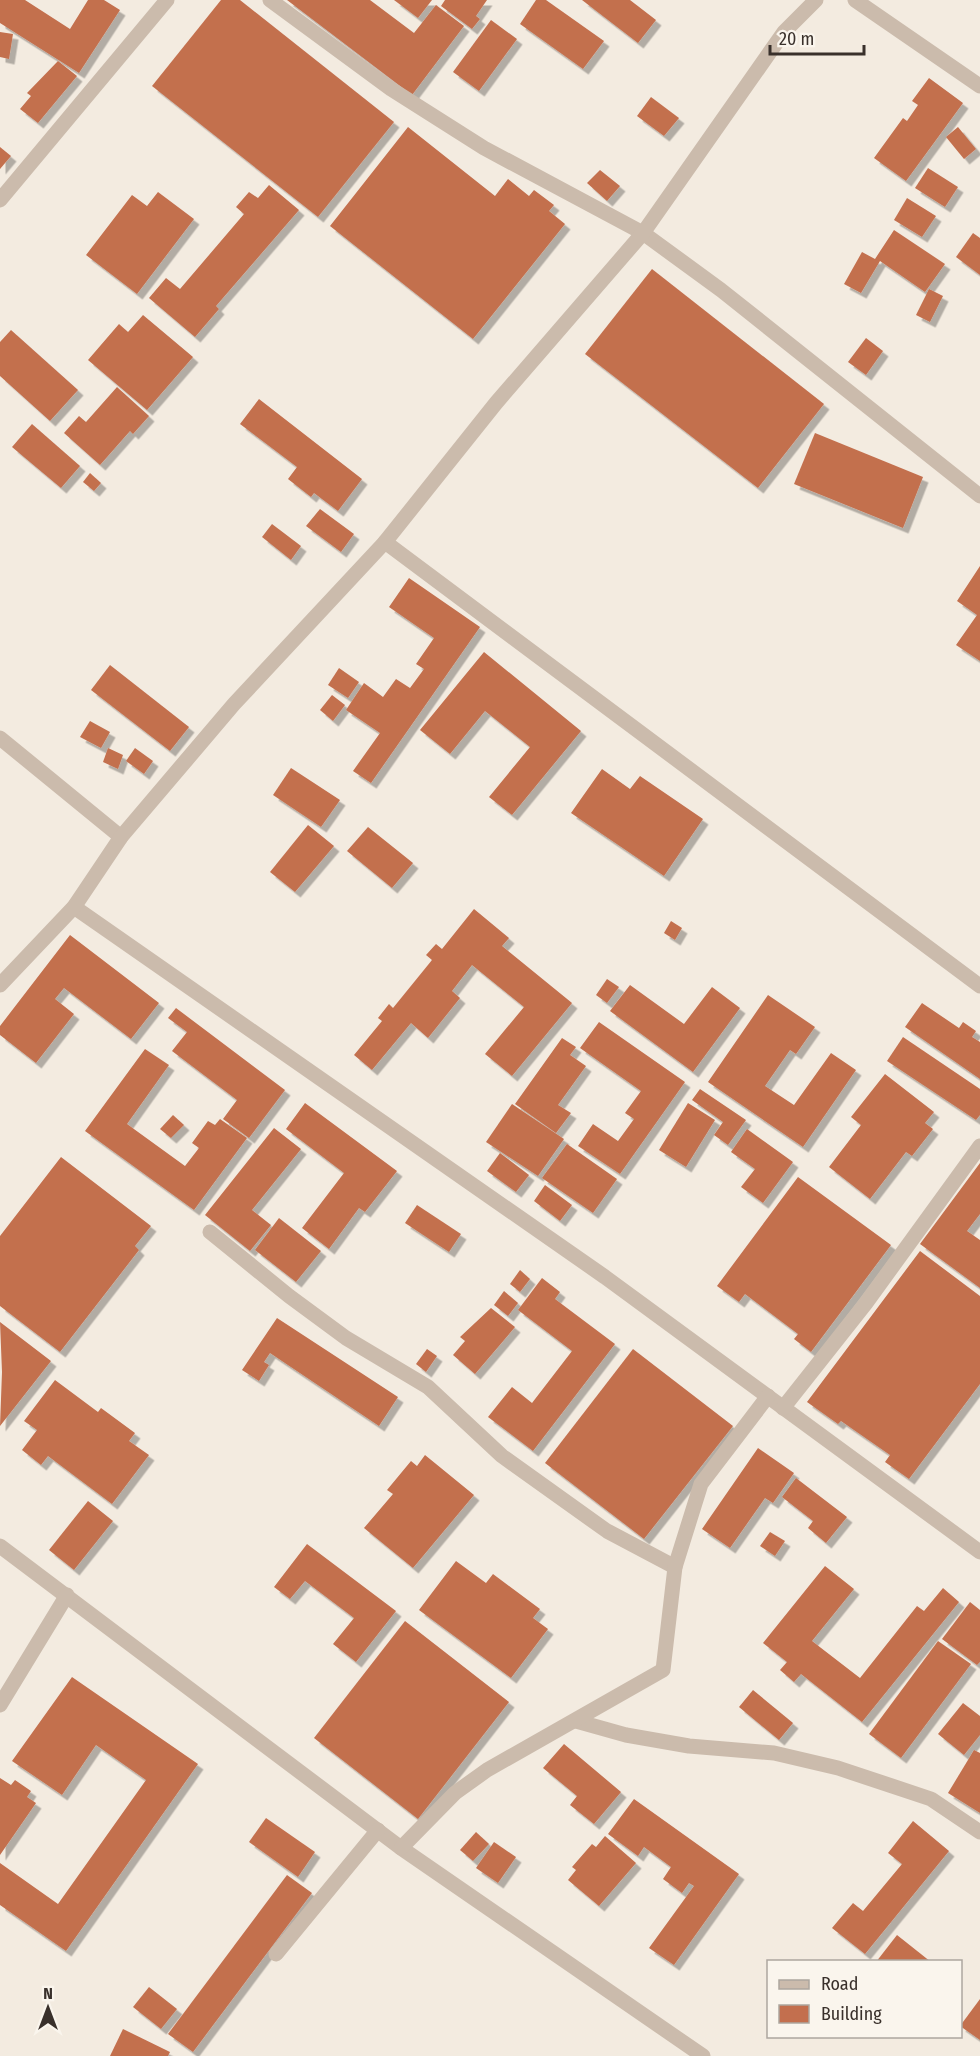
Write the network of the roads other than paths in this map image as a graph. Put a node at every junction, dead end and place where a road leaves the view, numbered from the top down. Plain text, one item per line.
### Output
1 (167, 0) edge
2 (270, 0) edge
3 (816, 0) edge
4 (855, 0) edge
5 (980, 86) edge
6 (0, 200) edge
7 (643, 233) junction
8 (980, 496) edge
9 (385, 542) junction
10 (0, 738) edge
11 (121, 837) junction
12 (74, 906) junction
13 (0, 985) edge
14 (980, 986) edge
15 (980, 1146) edge
16 (210, 1232) dead end
17 (768, 1396) junction
18 (783, 1408) junction
19 (0, 1546) edge
20 (980, 1552) edge
21 (675, 1567) junction
22 (67, 1595) junction
23 (0, 1705) edge
24 (576, 1720) junction
25 (378, 1830) junction
26 (980, 1832) edge
27 (401, 1848) junction
28 (276, 1954) dead end
29 (703, 2056) edge

1 - 6 street
2 - 7 street
3 - 7 street
4 - 5 street
7 - 8 street
7 - 9 street
9 - 11 street
9 - 14 street
10 - 11 street
11 - 12 street
12 - 13 street
12 - 17 street
15 - 18 street
16 - 21 street
17 - 18 street
17 - 21 street
18 - 20 street
19 - 22 street
21 - 24 street
22 - 23 street
22 - 25 street
24 - 26 street
24 - 27 street
25 - 27 street
25 - 28 street
27 - 29 street

